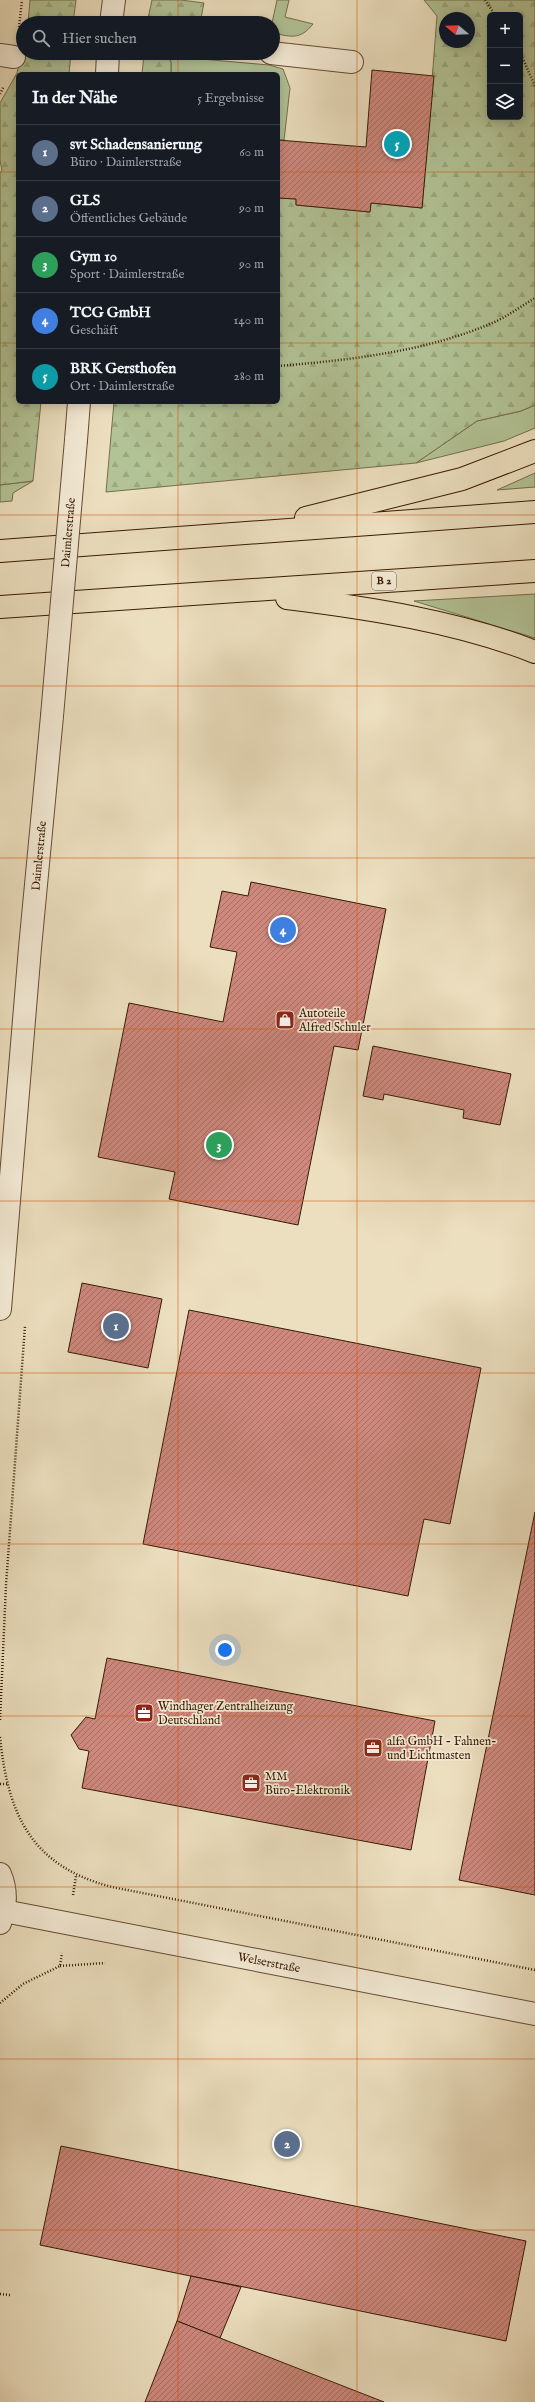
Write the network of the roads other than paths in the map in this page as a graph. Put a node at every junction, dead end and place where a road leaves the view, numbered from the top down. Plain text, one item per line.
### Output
1 (114, 0) edge
2 (112, 16) edge
3 (280, 54) edge
4 (107, 60) edge
5 (352, 62) dead end
6 (106, 72) edge
7 (80, 404) edge
8 (535, 451) edge
9 (535, 512) edge
10 (247, 532) junction
11 (0, 550) edge
12 (535, 571) edge
13 (232, 592) junction
14 (0, 607) edge
15 (535, 652) edge
16 (0, 1309) edge
17 (0, 1874) edge
18 (2, 1917) edge
19 (535, 2014) edge

1 - 2 street
3 - 5 street
4 - 6 street
7 - 16 street, Daimlerstraße, bridge
8 - 10 highway
9 - 10 highway
10 - 11 highway
12 - 13 highway, B 2
13 - 14 highway, B 2
13 - 15 highway
17 - 18 street
18 - 19 street, Welserstraße

